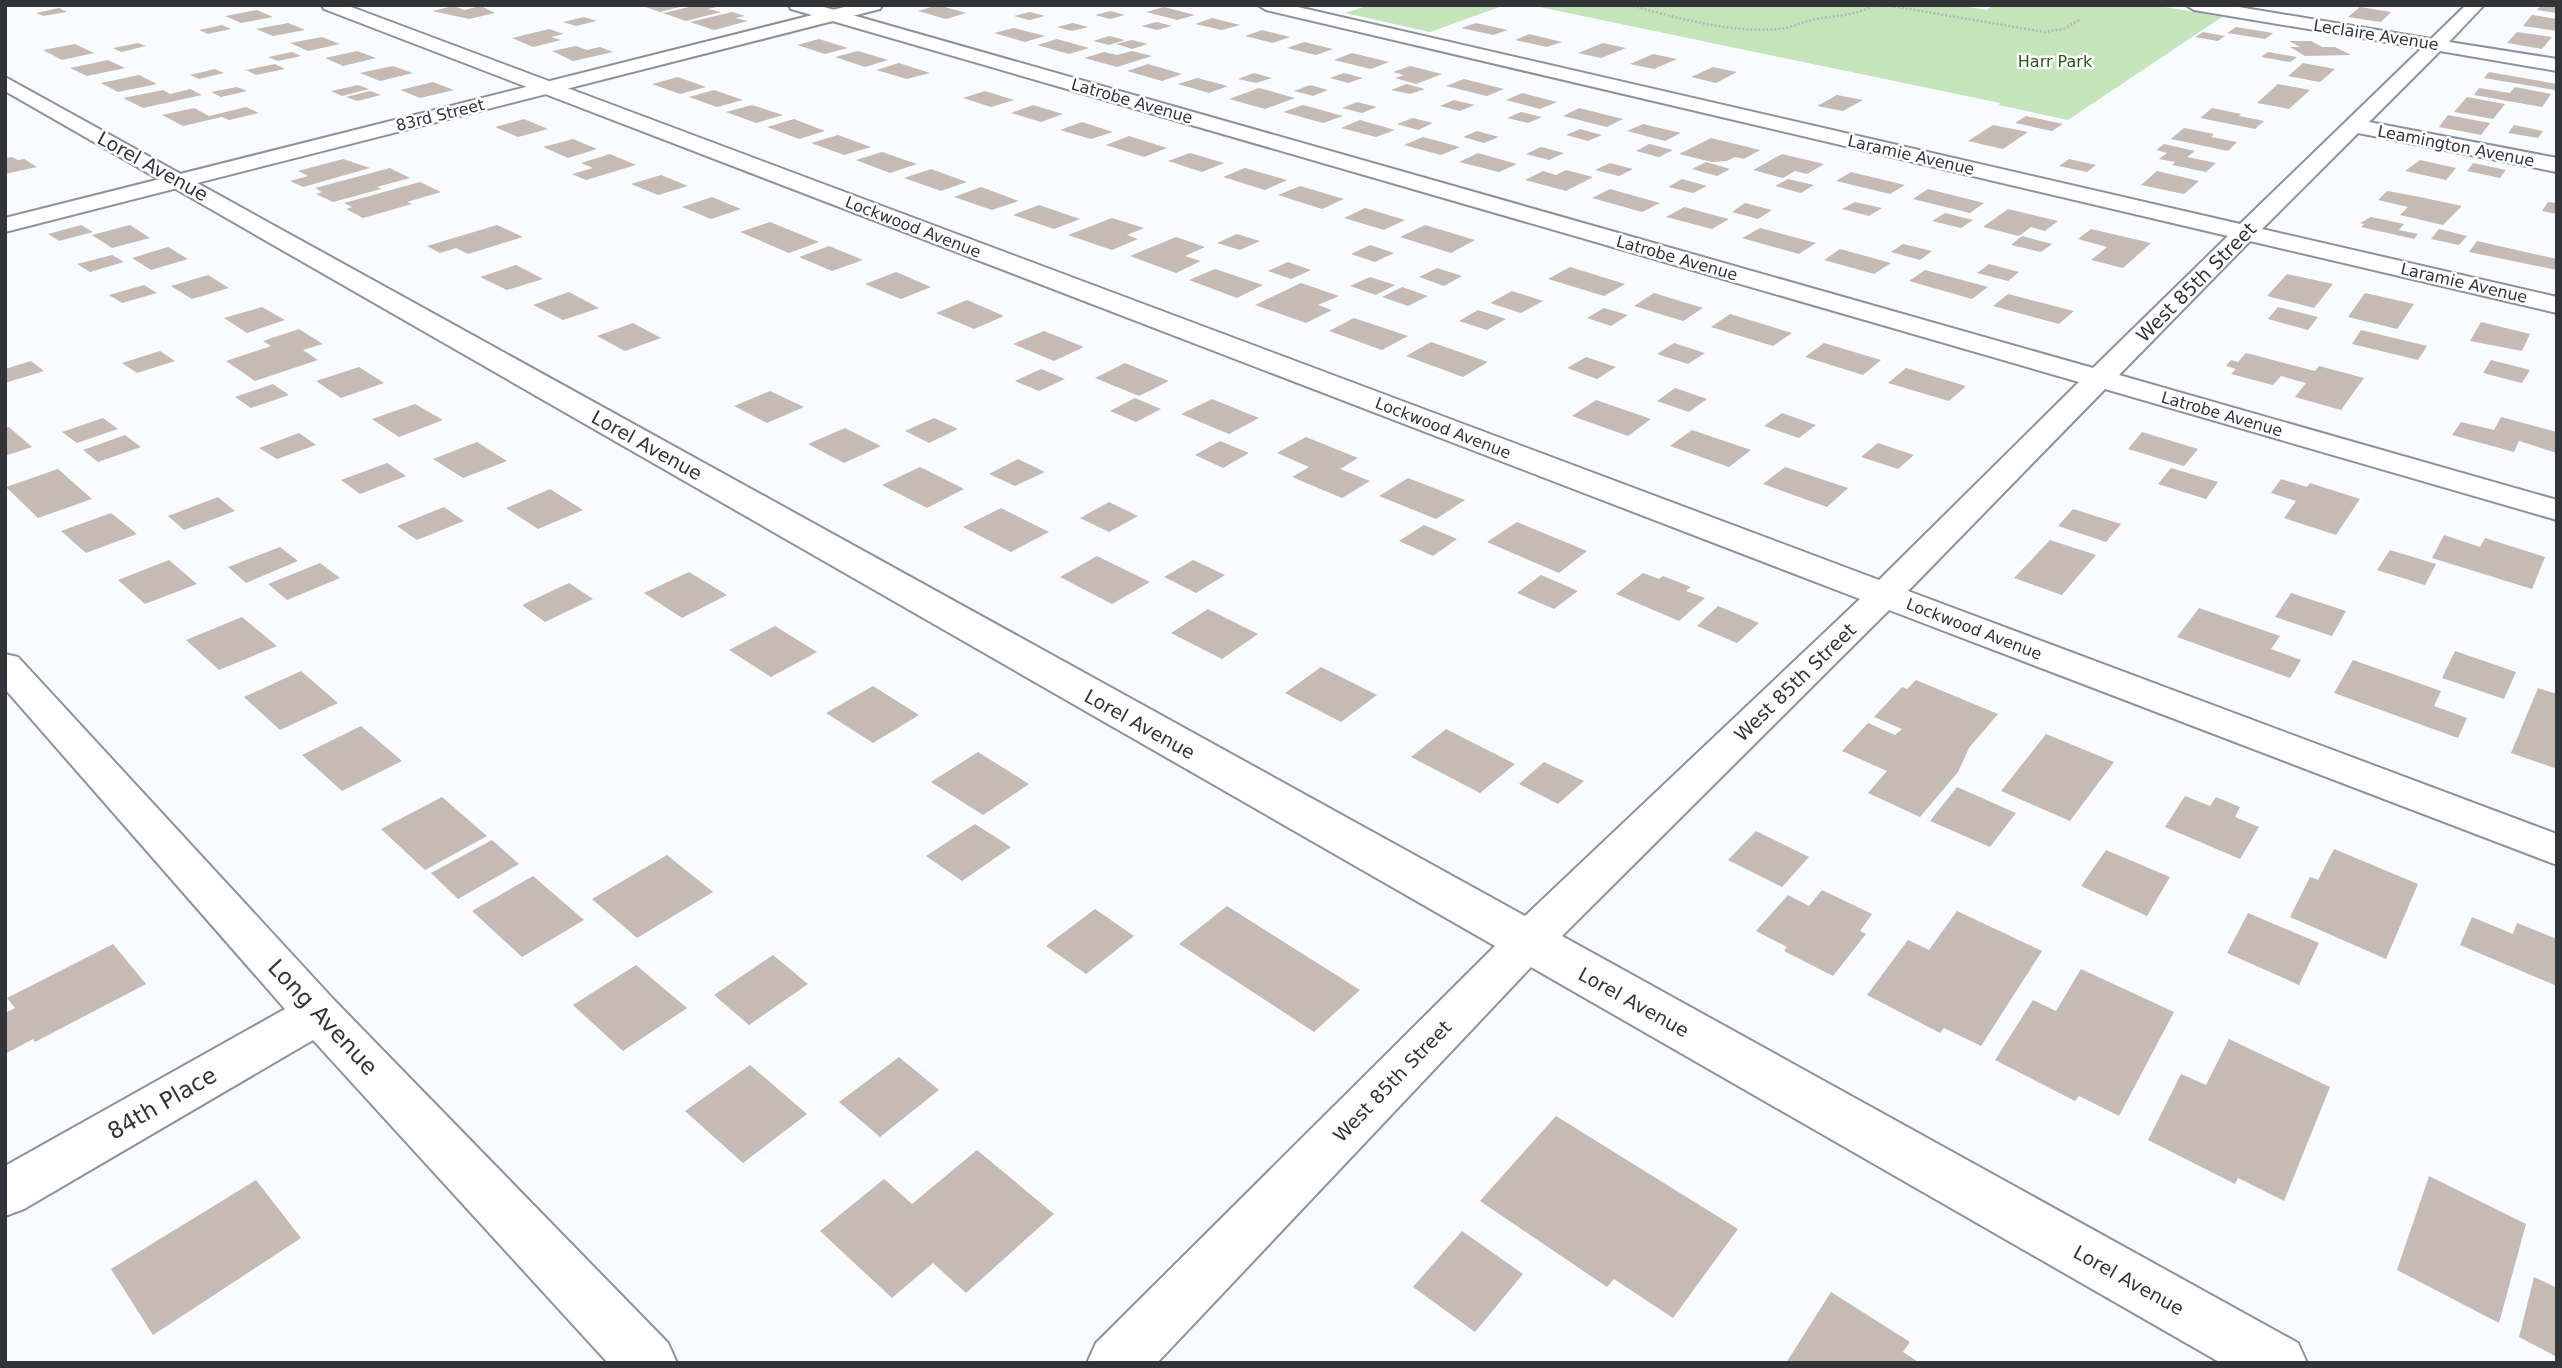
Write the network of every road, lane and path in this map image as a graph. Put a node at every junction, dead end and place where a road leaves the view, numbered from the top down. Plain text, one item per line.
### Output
1 (330, 5) edge
2 (797, 5) edge
3 (874, 5) edge
4 (1266, 5) edge
5 (1629, 5) edge
6 (1874, 5) edge
7 (1886, 5) edge
8 (2194, 5) edge
9 (2476, 5) edge
10 (833, 16) junction
11 (2079, 20) dead end
12 (2437, 46) junction
13 (2557, 65) edge
14 (5, 83) edge
15 (548, 88) junction
16 (2355, 126) junction
17 (2557, 165) edge
18 (180, 181) junction
19 (5, 225) edge
20 (2244, 233) junction
21 (2557, 305) edge
22 (2099, 379) junction
23 (2557, 510) edge
24 (1884, 595) junction
25 (8, 673) edge
26 (2557, 850) edge
27 (1528, 942) junction
28 (318, 1014) junction
29 (5, 1193) edge
30 (647, 1363) edge
31 (1117, 1363) edge
32 (2277, 1363) edge

1 - 15 street, Lockwood Avenue
2 - 10 street, Latrobe Avenue
3 - 10 street, 83rd Street
4 - 20 street, Laramie Avenue
5 - 6 path
7 - 11 path
8 - 12 street, Leclaire Avenue
9 - 12 street, West 85th Street
10 - 15 street, 83rd Street
10 - 22 street, Latrobe Avenue
12 - 13 street, Leclaire Avenue
12 - 16 street, West 85th Street
14 - 18 street, Lorel Avenue
15 - 18 street, 83rd Street
15 - 24 street, Lockwood Avenue
16 - 17 street, Leamington Avenue
16 - 20 street, West 85th Street
18 - 19 street, 83rd Street
18 - 27 street, Lorel Avenue
20 - 21 street, Laramie Avenue
20 - 22 street, West 85th Street
22 - 23 street, Latrobe Avenue
22 - 24 street, West 85th Street
24 - 26 street, Lockwood Avenue
24 - 27 street, West 85th Street
25 - 28 street, Long Avenue
27 - 31 street, West 85th Street
27 - 32 street, Lorel Avenue
28 - 29 street, 84th Place
28 - 30 street, Long Avenue

